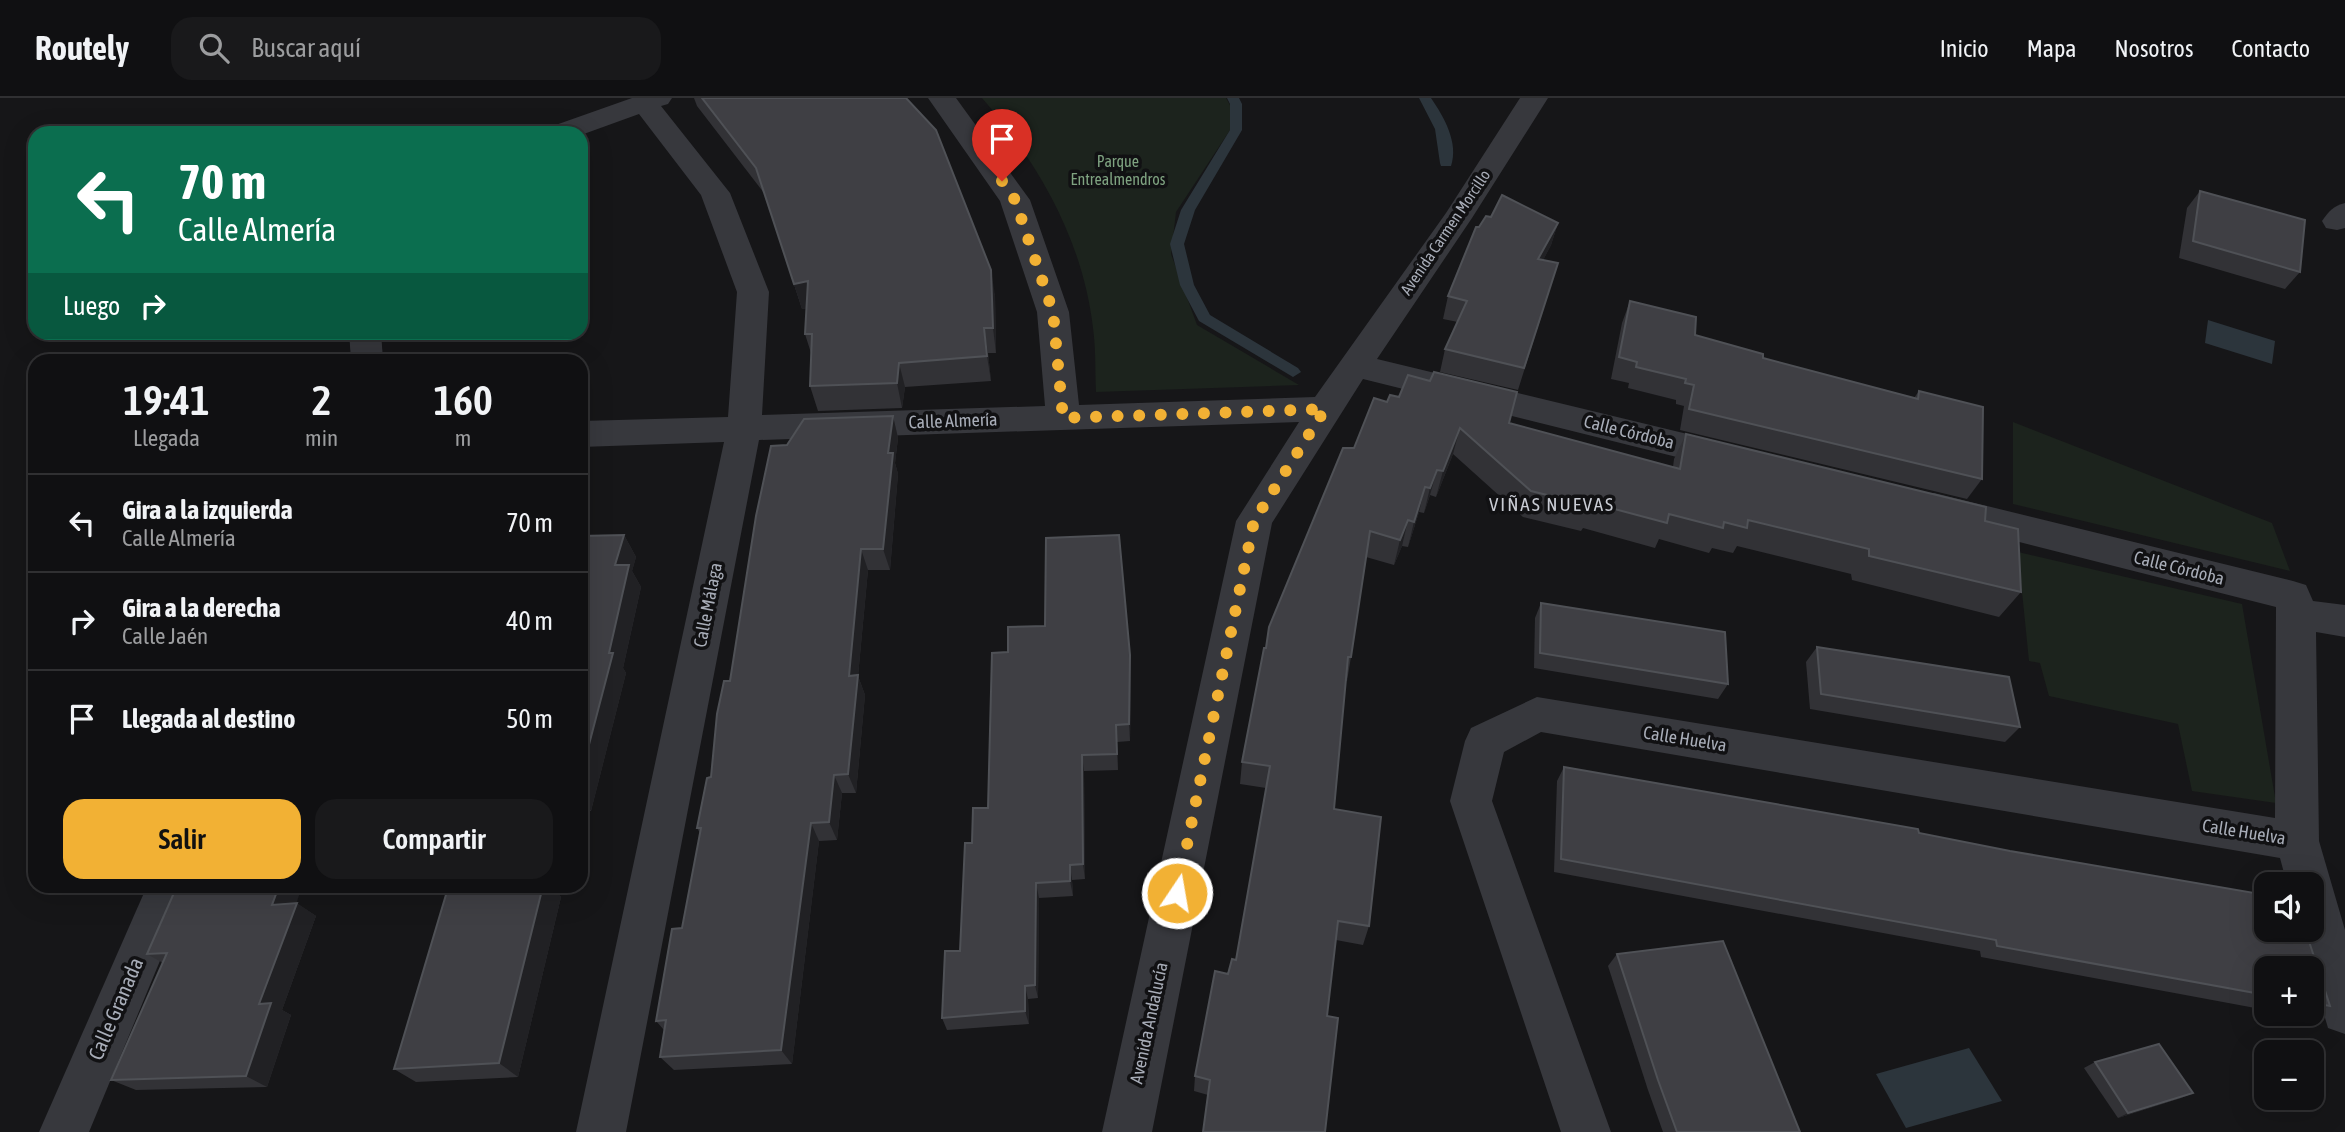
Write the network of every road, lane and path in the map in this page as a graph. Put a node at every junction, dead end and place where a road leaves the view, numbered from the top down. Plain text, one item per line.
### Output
1 (943, 98) edge
2 (1534, 98) edge
3 (651, 101) edge
4 (580, 126) edge
5 (1355, 365) junction
6 (1325, 409) junction
7 (1063, 418) junction
8 (744, 428) junction
9 (588, 434) edge
10 (1770, 467) edge
11 (1904, 500) edge
12 (2296, 614) junction
13 (2345, 621) edge
14 (2297, 841) junction
15 (2306, 872) edge
16 (166, 893) edge
17 (2324, 936) edge
18 (2345, 1011) edge
19 (64, 1132) edge
20 (601, 1132) edge
21 (1127, 1132) edge
22 (1586, 1132) edge

1 - 7 street
2 - 5 street, Avenida Carmen Morcillo
3 - 4 street
3 - 8 street, Calle Málaga
5 - 6 street, Avenida Andalucía
5 - 10 street, Calle Córdoba
6 - 7 street, Calle Almería
6 - 21 street, Avenida Andalucía
7 - 8 street, Calle Almería
8 - 9 street, Calle Almería
8 - 20 street, Calle Málaga
11 - 12 street, Calle Córdoba
12 - 13 street
12 - 14 street
14 - 15 street
14 - 22 street, Calle Huelva
16 - 19 street, Calle Granada
17 - 18 street

